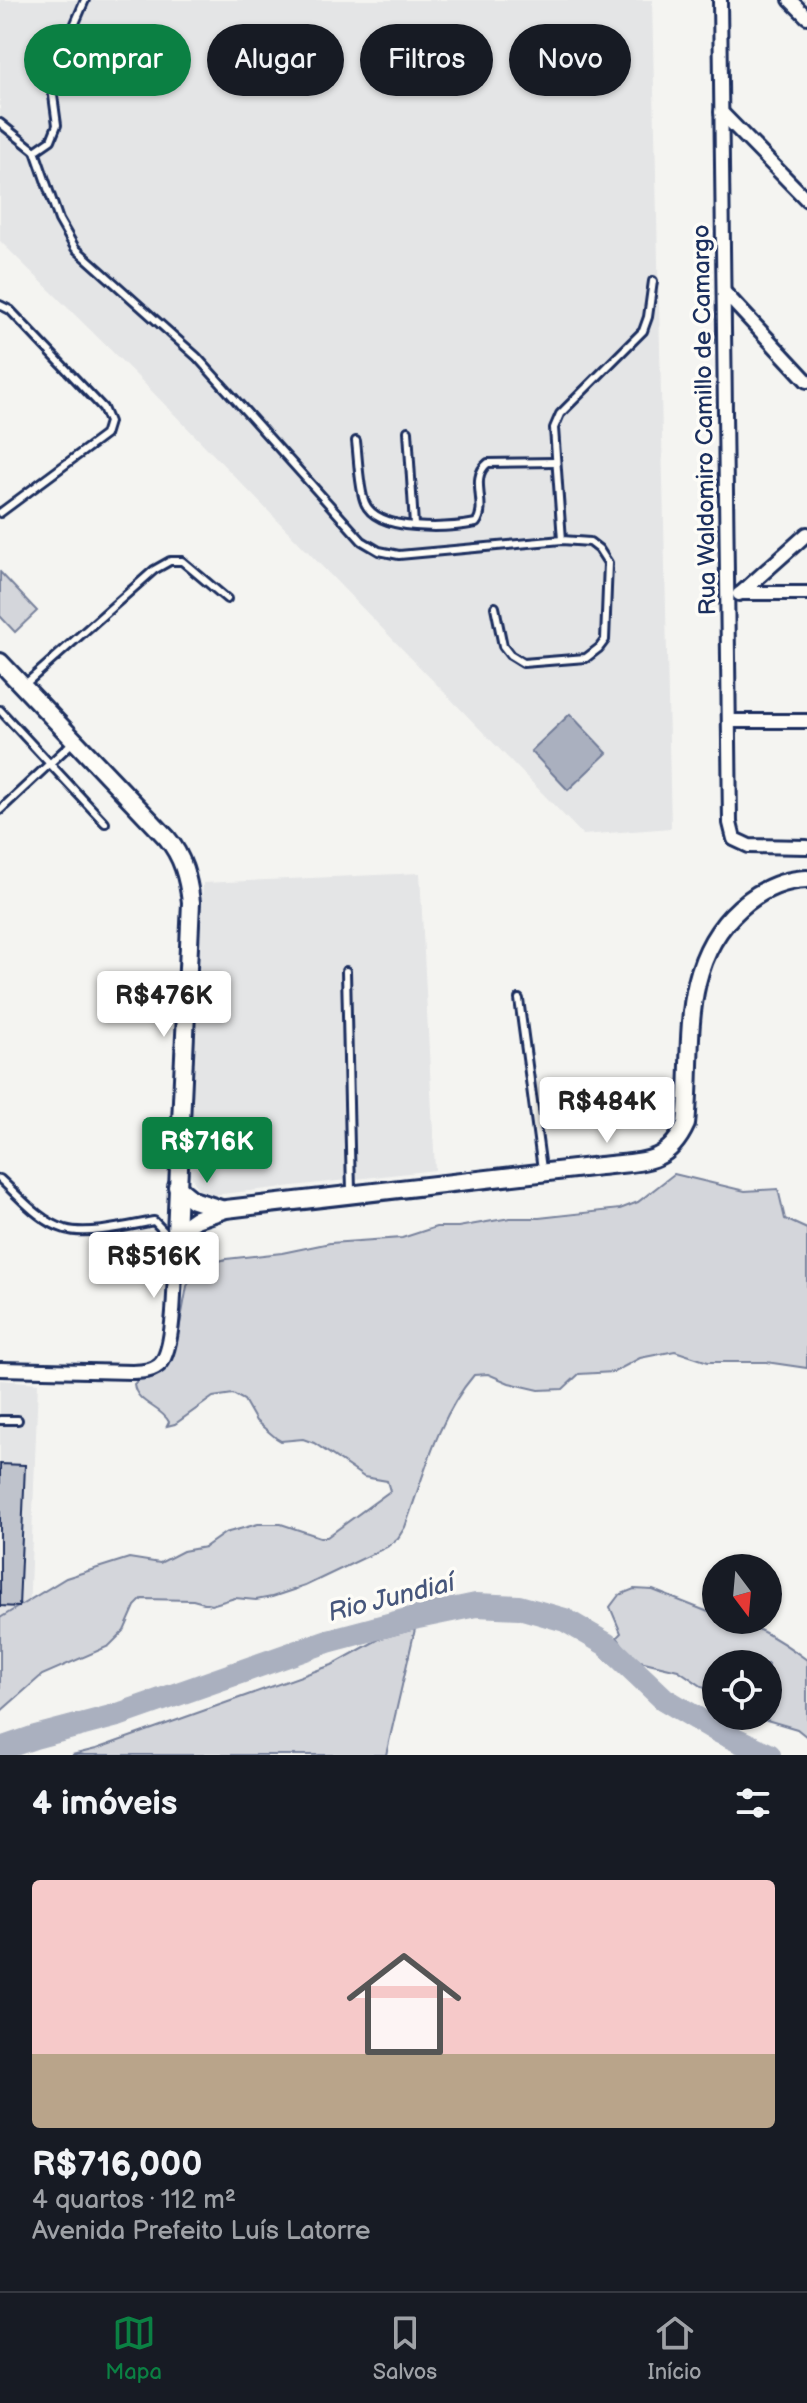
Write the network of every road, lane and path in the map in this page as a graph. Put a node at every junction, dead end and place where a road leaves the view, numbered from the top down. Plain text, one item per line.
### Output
1 (85, 0) edge
2 (720, 0) edge
3 (790, 0) edge
4 (807, 17) edge
5 (721, 112) junction
6 (0, 123) edge
7 (35, 151) junction
8 (807, 200) edge
9 (653, 281) dead end
10 (725, 293) junction
11 (0, 305) edge
12 (807, 381) edge
13 (408, 431) dead end
14 (356, 441) dead end
15 (556, 462) junction
16 (0, 503) edge
17 (3, 511) edge
18 (414, 525) junction
19 (807, 534) edge
20 (562, 540) junction
21 (741, 593) junction
22 (807, 593) edge
23 (227, 599) dead end
24 (728, 604) junction
25 (495, 607) dead end
26 (0, 662) edge
27 (23, 686) junction
28 (0, 710) edge
29 (729, 721) junction
30 (807, 721) edge
31 (74, 741) junction
32 (49, 764) junction
33 (0, 810) edge
34 (105, 823) dead end
35 (807, 847) edge
36 (807, 879) edge
37 (346, 971) dead end
38 (519, 999) dead end
39 (542, 1173) junction
40 (0, 1179) edge
41 (177, 1187) junction
42 (351, 1195) junction
43 (226, 1209) junction
44 (176, 1238) junction
45 (0, 1369) edge
46 (0, 1420) edge
47 (18, 1420) dead end

1 - 7 lane
2 - 5 street, Rua Waldomiro Camillo de Camargo
3 - 4 street
5 - 8 street
5 - 10 street, Rua Waldomiro Camillo de Camargo
6 - 7 lane
7 - 20 lane
9 - 15 lane
10 - 12 street
10 - 24 street, Rua Waldomiro Camillo de Camargo
11 - 17 lane
13 - 18 lane
14 - 18 lane
15 - 18 lane
15 - 20 lane
16 - 17 lane
19 - 21 street
20 - 25 lane
21 - 22 street
21 - 24 street
23 - 27 lane
24 - 29 street, Rua Waldomiro Camillo de Camargo
26 - 27 main road
27 - 31 main road
28 - 32 lane
29 - 30 street
29 - 35 street, Rua Waldomiro Camillo de Camargo
31 - 32 lane
31 - 41 main road
32 - 33 lane
32 - 34 lane
36 - 39 main road
37 - 42 lane
38 - 39 lane
39 - 42 main road
40 - 44 lane
41 - 43 main road
41 - 44 main road
42 - 43 main road
43 - 44 main road
44 - 45 street
46 - 47 lane

